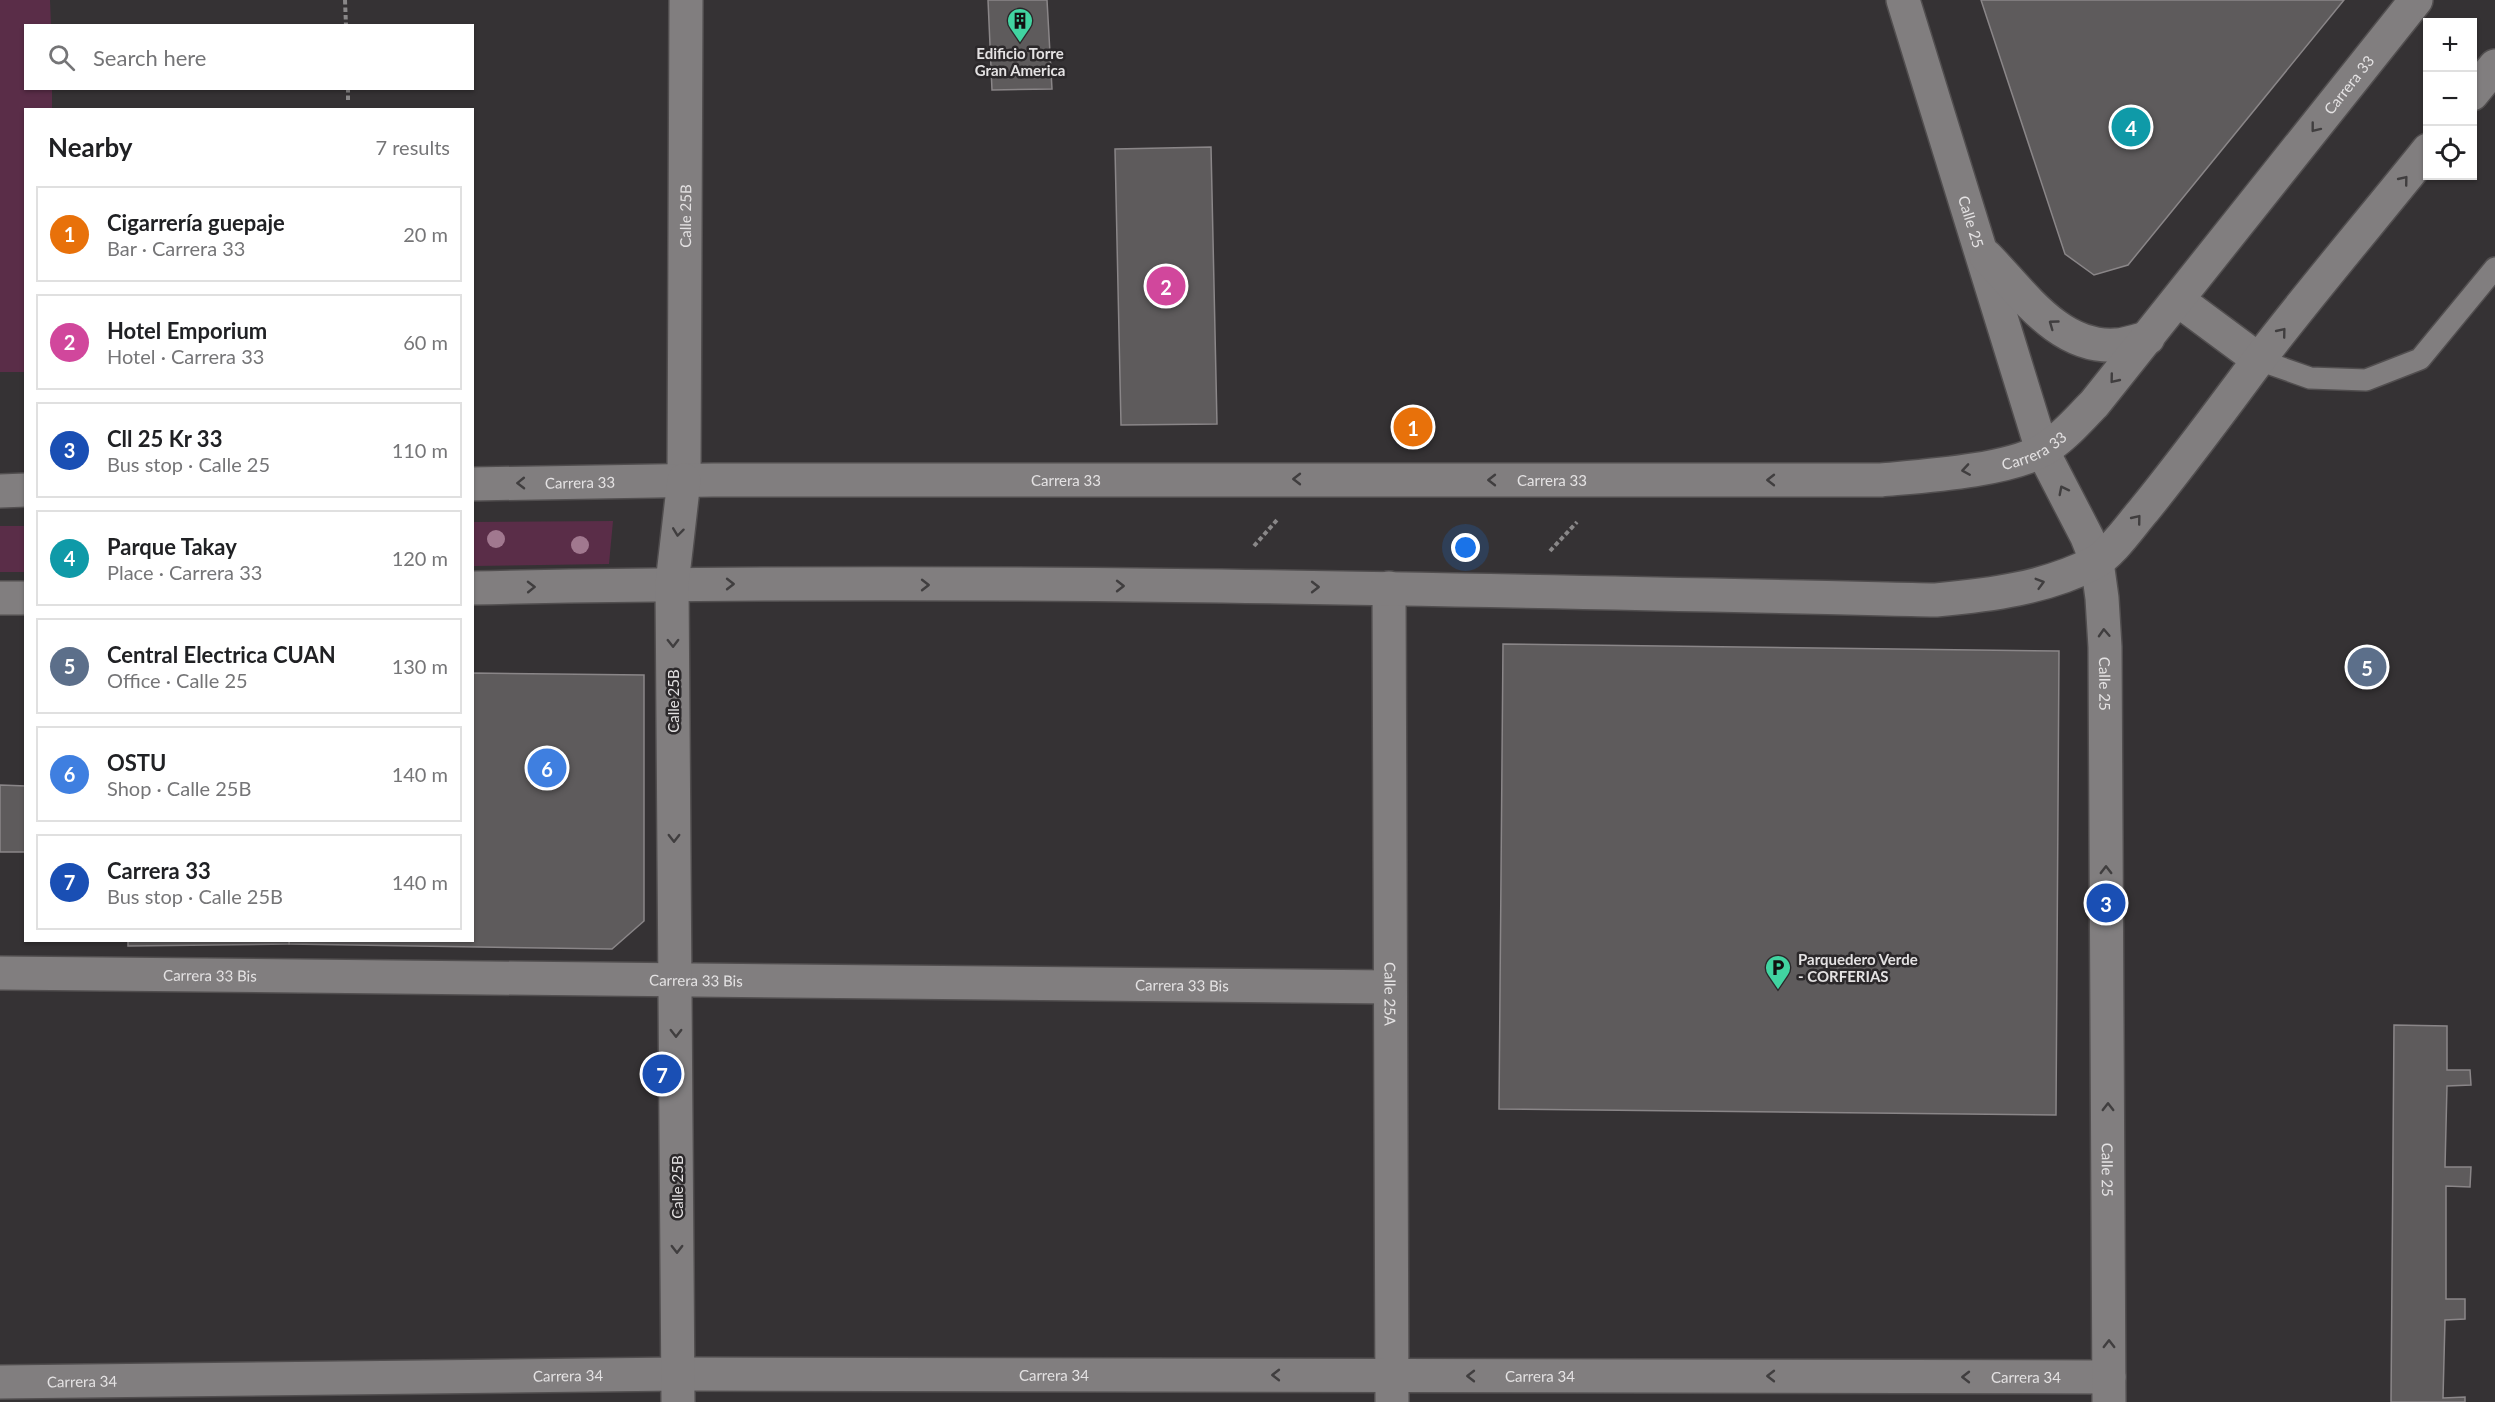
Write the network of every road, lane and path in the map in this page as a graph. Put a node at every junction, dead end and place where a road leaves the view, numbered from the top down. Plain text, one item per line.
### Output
1 (345, 0) edge
2 (686, 0) edge
3 (1903, 0) edge
4 (2416, 0) edge
5 (346, 24) edge
6 (2495, 66) edge
7 (2477, 88) edge
8 (348, 90) edge
9 (348, 102) dead end
10 (2423, 155) edge
11 (1980, 251) junction
12 (2495, 268) edge
13 (2178, 300) junction
14 (2148, 338) junction
15 (2259, 360) junction
16 (2042, 450) junction
17 (1313, 479) junction
18 (684, 480) junction
19 (1617, 480) junction
20 (474, 484) edge
21 (24, 490) edge
22 (0, 491) edge
23 (2097, 562) junction
24 (672, 584) junction
25 (1218, 587) junction
26 (474, 588) edge
27 (1389, 588) junction
28 (1513, 590) junction
29 (0, 598) edge
30 (24, 598) edge
31 (0, 973) edge
32 (675, 981) junction
33 (1390, 987) junction
34 (0, 1382) edge
35 (678, 1388) edge
36 (1392, 1389) edge
37 (2109, 1390) edge

1 - 5 path
2 - 18 street, Calle 25B
3 - 11 street, Calle 25
4 -> 13 street, Carrera 33
6 - 7 street
8 - 9 path
15 -> 10 street
14 -> 11 street
11 - 16 street, Calle 25
12 - 15 lane
13 - 14 street, Carrera 33
13 - 15 street
14 -> 16 street, Carrera 33
23 -> 15 street
16 -> 19 street, Carrera 33
23 -> 16 street, Calle 25
17 -> 18 street, Carrera 33
19 -> 17 street, Carrera 33
17 - 25 path
18 -> 20 street, Carrera 33
18 -> 24 street, Calle 25B
19 - 28 path
21 - 22 street
28 -> 23 street
37 -> 23 street, Calle 25
24 -> 25 street
26 -> 24 street
24 -> 32 street, Calle 25B
25 -> 27 street
27 - 28 street
27 - 33 street, Calle 25A
29 - 30 street
31 - 32 street, Carrera 33 Bis
32 - 33 street, Carrera 33 Bis
32 -> 35 street, Calle 25B
33 - 36 street, Calle 25A
34 - 35 street, Carrera 34
36 -> 35 street, Carrera 34
37 -> 36 street, Carrera 34

